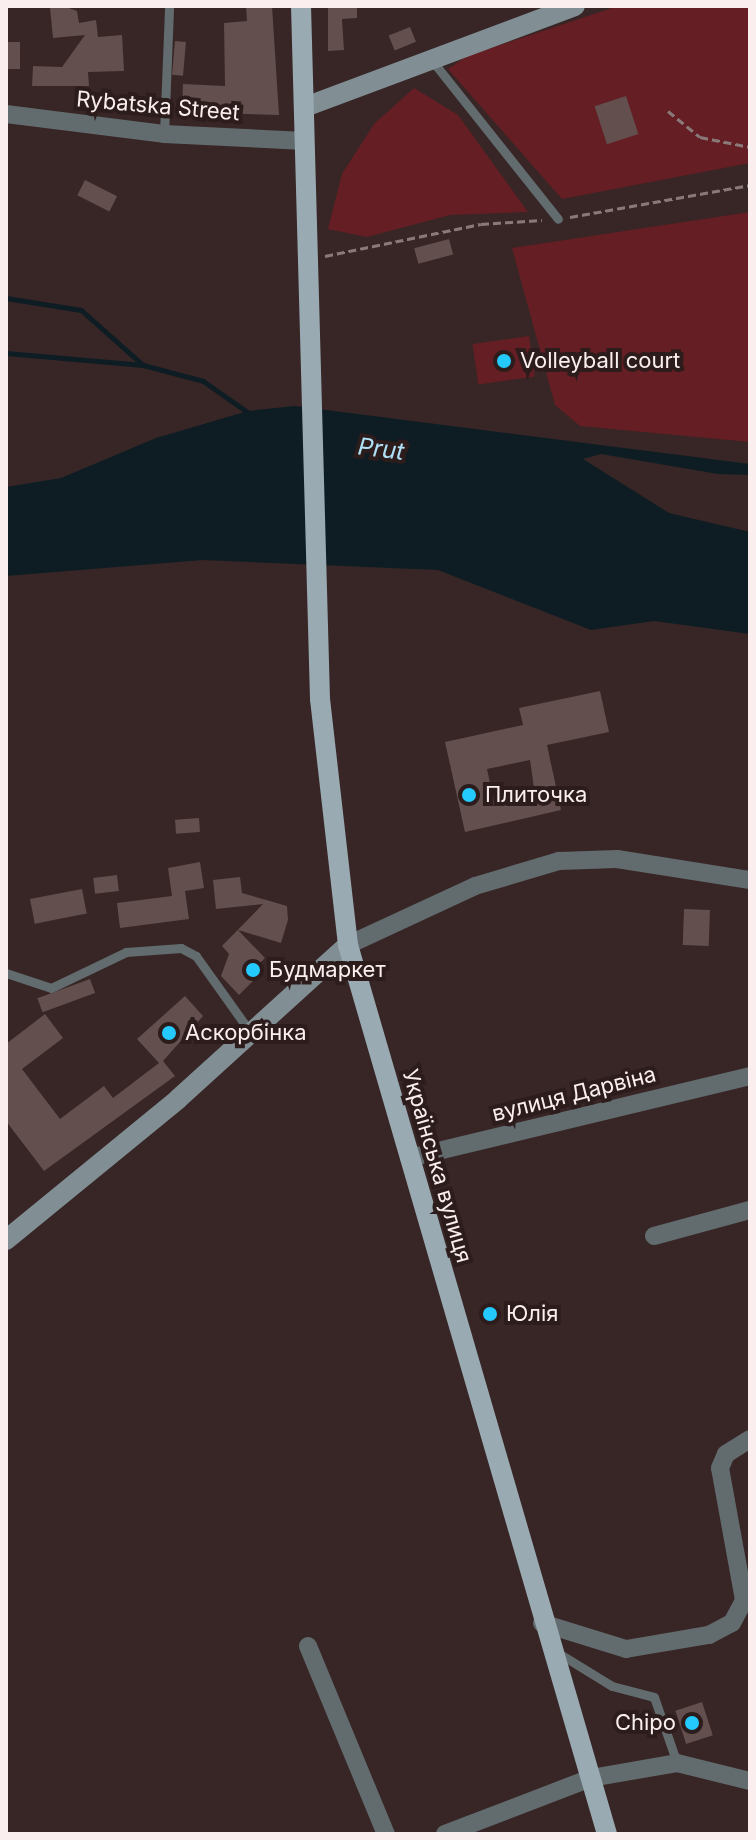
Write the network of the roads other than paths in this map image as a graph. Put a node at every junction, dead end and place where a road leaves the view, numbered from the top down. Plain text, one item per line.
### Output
1 (301, 6) edge
2 (575, 6) edge
3 (169, 7) edge
4 (434, 63) junction
5 (305, 107) junction
6 (6, 114) edge
7 (164, 134) junction
8 (305, 141) junction
9 (558, 219) dead end
10 (750, 880) edge
11 (348, 945) junction
12 (6, 973) edge
13 (251, 1033) junction
14 (750, 1076) edge
15 (409, 1158) junction
16 (750, 1210) edge
17 (654, 1236) dead end
18 (6, 1240) edge
19 (750, 1439) edge
20 (745, 1613) edge
21 (542, 1623) junction
22 (308, 1646) dead end
23 (550, 1649) junction
24 (677, 1763) junction
25 (591, 1778) junction
26 (750, 1781) edge
27 (386, 1834) edge
28 (445, 1834) edge
29 (607, 1834) edge

1 - 5 main road, Українська вулиця
2 - 4 street
3 - 7 lane
4 - 5 street
4 - 9 lane
5 - 8 main road, Українська вулиця
6 - 7 street, Rybatska Street
7 - 8 street, Rybatska Street
8 - 11 main road, Українська вулиця
10 - 11 street
11 - 13 street
11 - 15 main road, Українська вулиця
12 - 13 lane
13 - 18 street
14 - 15 street, вулиця Дарвіна
15 - 21 main road, Українська вулиця
16 - 17 street
19 - 20 street
20 - 21 street
21 - 23 main road, Українська вулиця
22 - 27 street
23 - 24 lane
23 - 25 main road, Українська вулиця
24 - 25 street
24 - 26 street
25 - 28 street
25 - 29 main road, Українська вулиця

